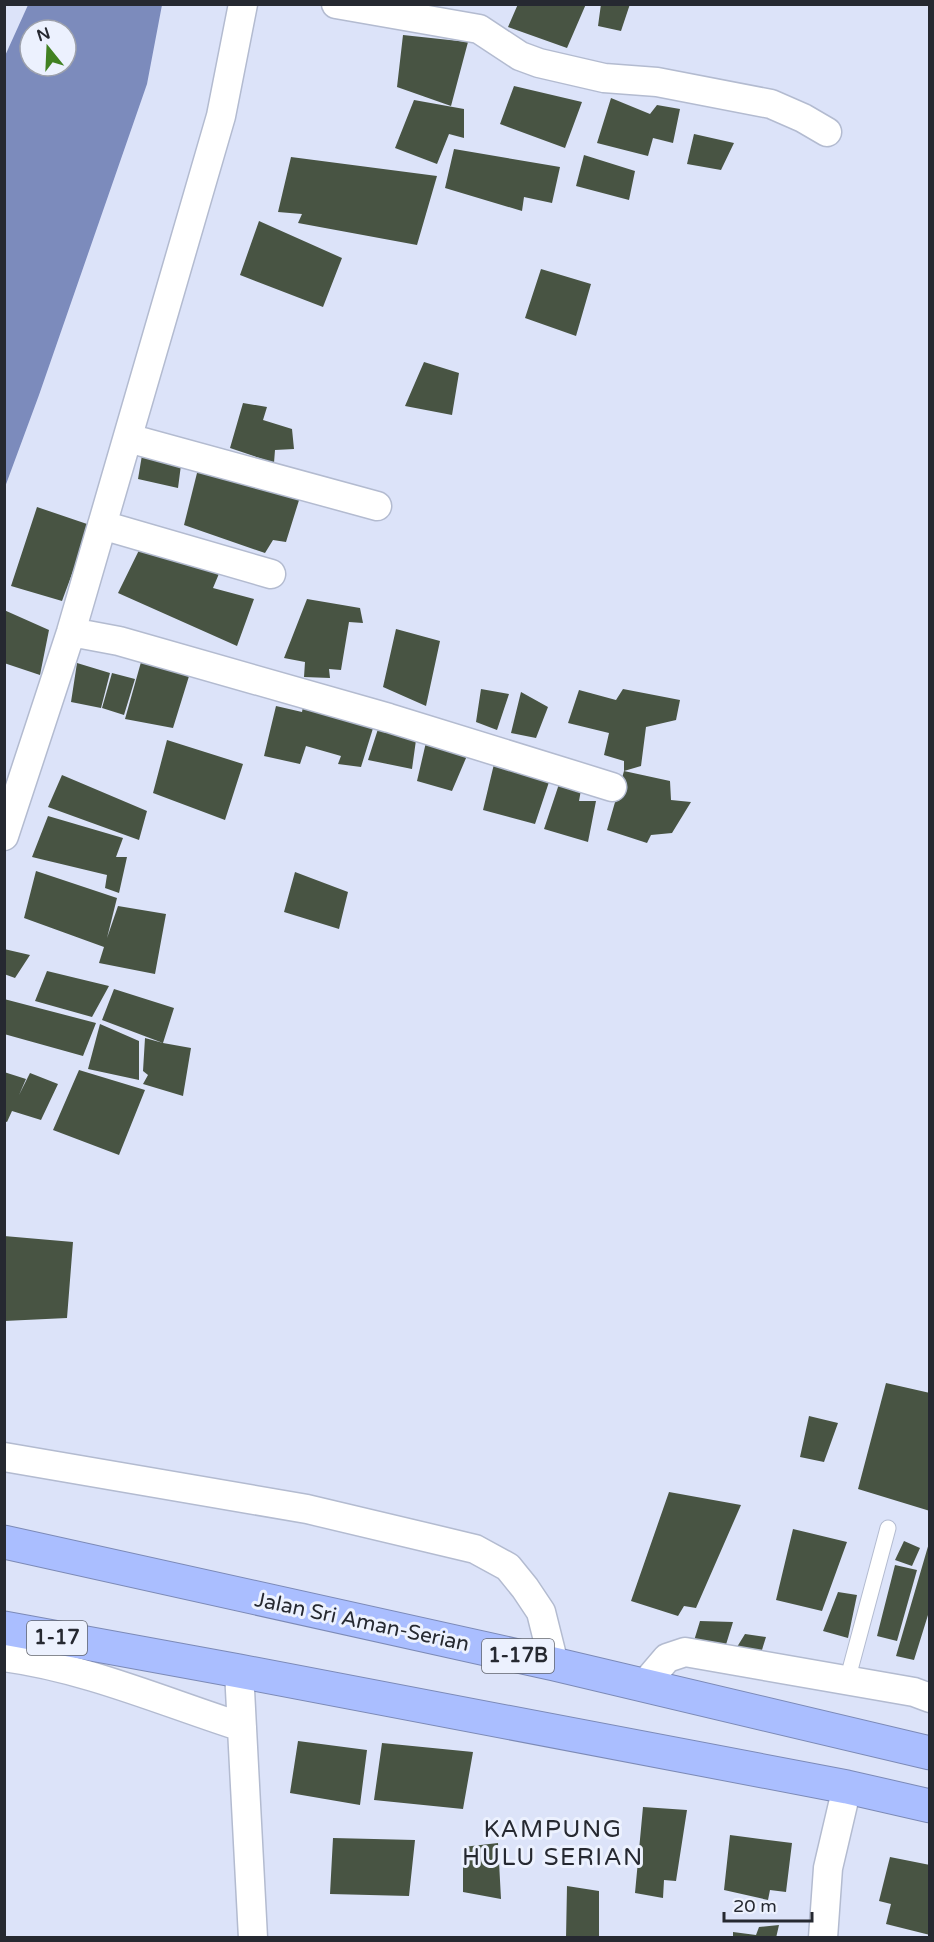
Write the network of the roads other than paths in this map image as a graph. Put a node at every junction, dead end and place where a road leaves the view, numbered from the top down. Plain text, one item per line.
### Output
1 (243, 4) edge
2 (336, 4) edge
3 (826, 132) dead end
4 (128, 438) junction
5 (377, 506) dead end
6 (102, 525) junction
7 (272, 574) dead end
8 (71, 632) junction
9 (612, 787) dead end
10 (4, 836) edge
11 (4, 1457) edge
12 (888, 1527) dead end
13 (4, 1542) edge
14 (4, 1628) edge
15 (4, 1657) edge
16 (554, 1664) junction
17 (239, 1671) junction
18 (847, 1681) junction
19 (644, 1685) junction
20 (930, 1698) edge
21 (242, 1727) junction
22 (930, 1753) edge
23 (847, 1787) junction
24 (930, 1806) edge
25 (253, 1938) edge
26 (823, 1938) edge

1 - 4 street
2 - 3 street
4 - 5 street
4 - 6 street
6 - 7 street
6 - 8 street
8 - 9 street
8 - 10 street
11 - 16 street
12 - 18 lane
13 - 16 highway, Jalan Sri Aman-Serian / 1-17B
14 - 17 highway, 1-17
15 - 21 street
16 - 19 highway, Jalan Sri Aman-Serian / 1-17B
17 - 21 street
17 - 23 highway
18 - 19 street
18 - 20 street
19 - 22 highway, Jalan Sri Aman-Serian / 1-17B
21 - 25 street
23 - 24 highway
23 - 26 street

